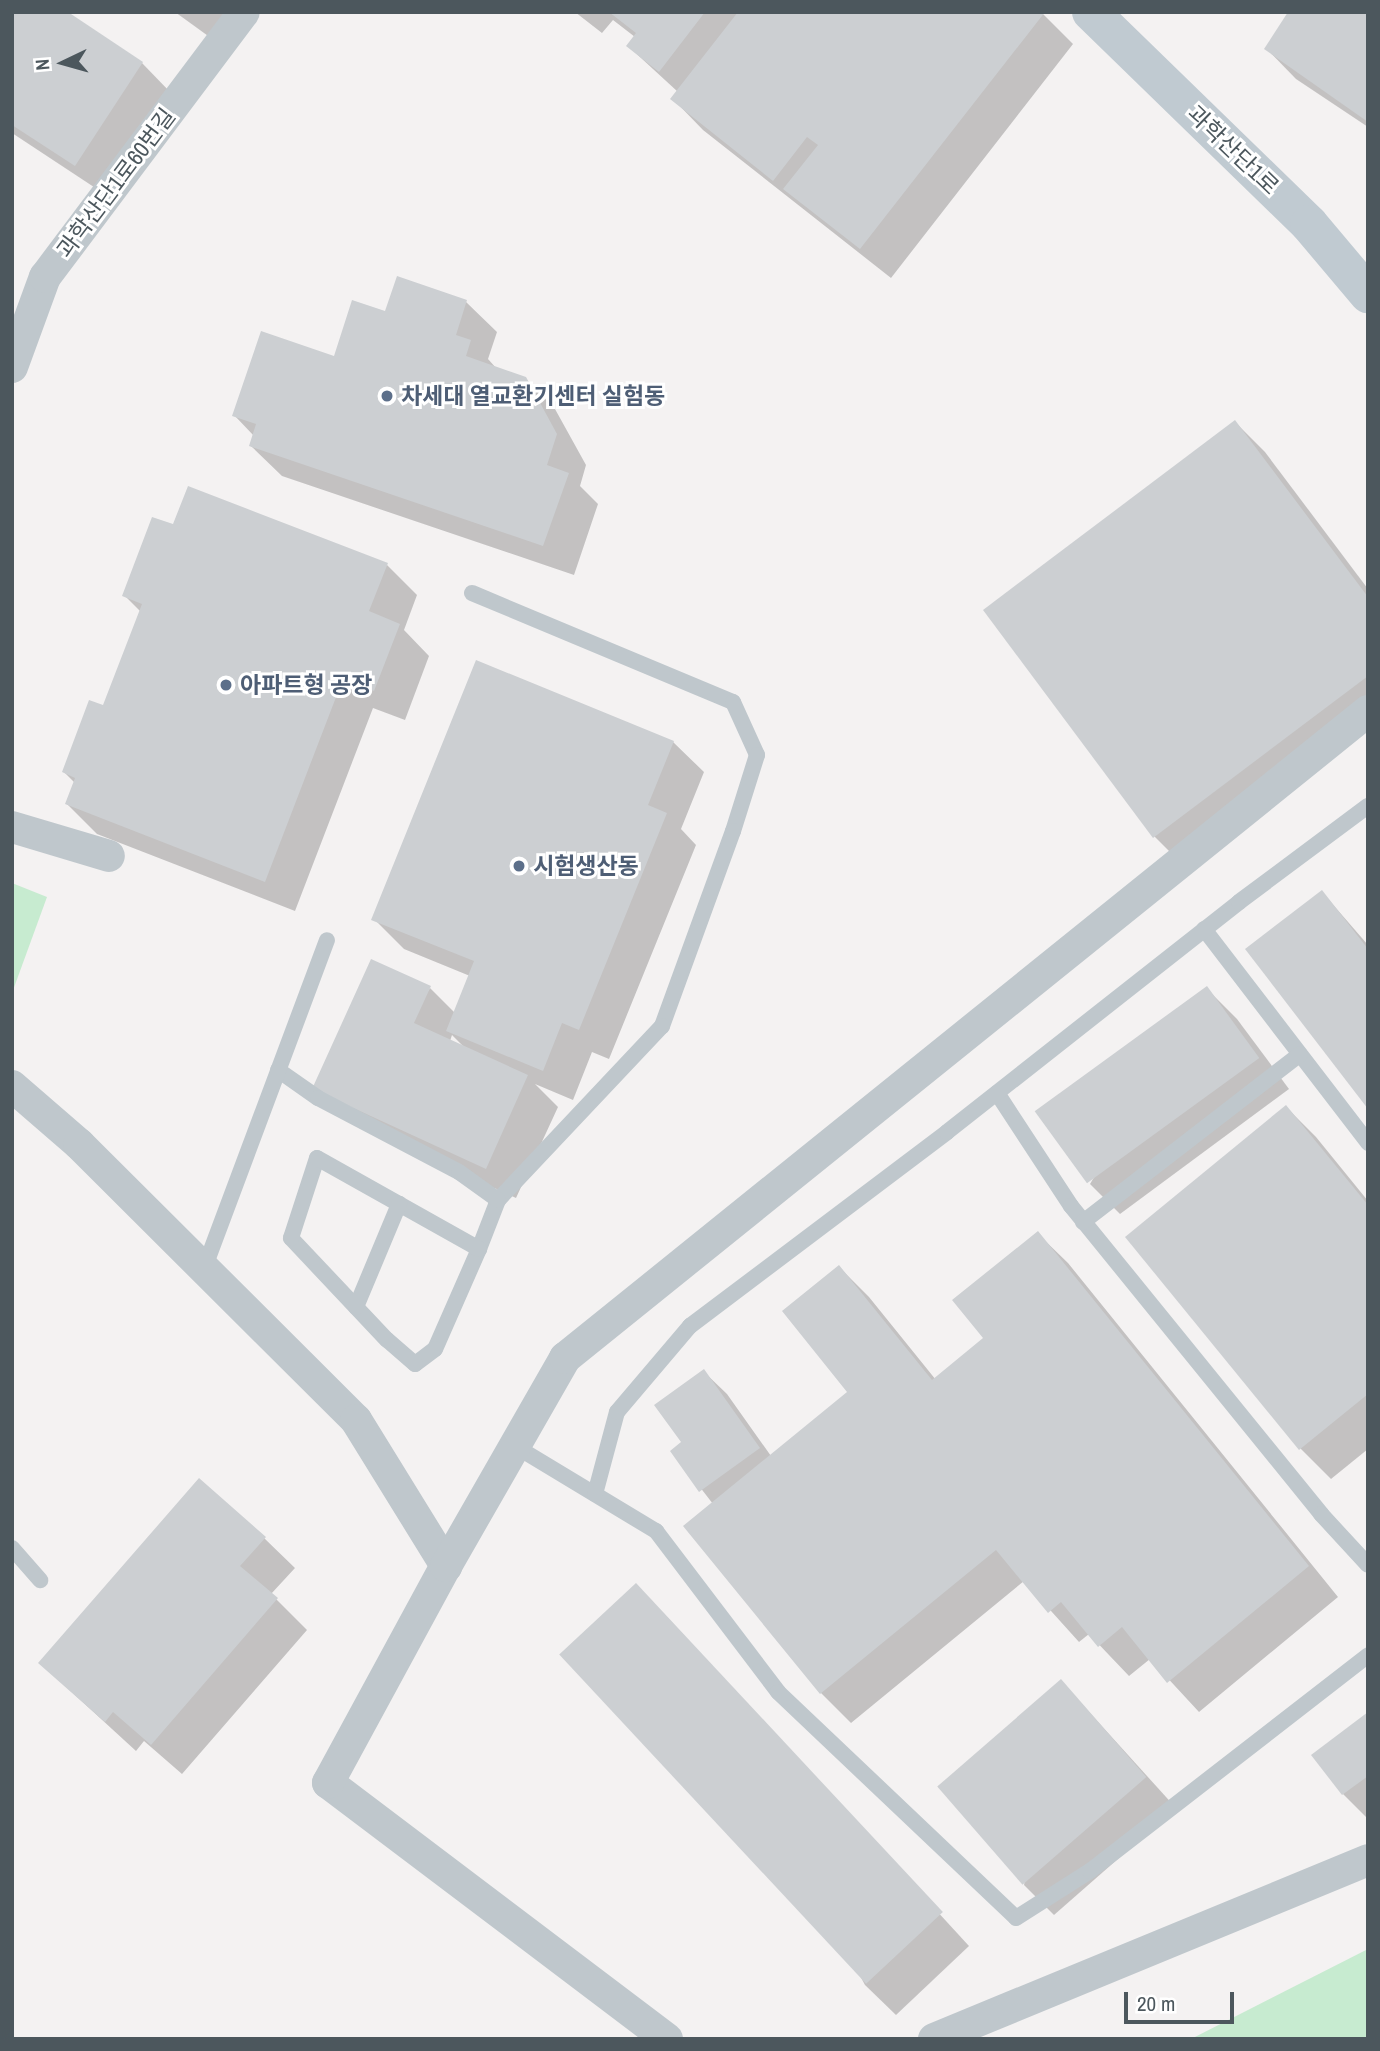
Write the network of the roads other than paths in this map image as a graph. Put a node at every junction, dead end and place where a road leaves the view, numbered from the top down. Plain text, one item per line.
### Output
1 (244, 12) edge
2 (1091, 12) edge
3 (1368, 294) edge
4 (12, 367) edge
5 (472, 593) dead end
6 (1368, 711) edge
7 (1368, 806) edge
8 (12, 827) edge
9 (109, 856) dead end
10 (1204, 929) junction
11 (327, 940) dead end
12 (1300, 1054) junction
13 (278, 1070) junction
14 (12, 1086) edge
15 (997, 1093) junction
16 (1368, 1143) edge
17 (498, 1200) junction
18 (400, 1204) junction
19 (1083, 1222) junction
20 (479, 1249) junction
21 (204, 1269) junction
22 (356, 1307) junction
23 (515, 1446) junction
24 (595, 1494) junction
25 (12, 1548) edge
26 (1368, 1565) edge
27 (446, 1566) junction
28 (40, 1580) dead end
29 (1368, 1655) edge
30 (1368, 1860) edge
31 (667, 2039) edge
32 (934, 2039) edge

1 - 4 street, 과학산단1로60번길
2 - 3 main road, 과학산단1로
5 - 17 lane
6 - 23 street
7 - 10 lane
8 - 9 street
10 - 12 lane
10 - 15 lane
11 - 13 lane
12 - 16 lane
12 - 19 lane
13 - 17 lane
13 - 21 lane
14 - 21 street
15 - 19 lane
15 - 24 lane
17 - 20 lane
18 - 20 lane
18 - 22 lane
18 - 22 lane
19 - 26 lane
20 - 22 lane
21 - 27 street
23 - 24 lane
23 - 27 street
24 - 29 lane
25 - 28 lane
27 - 31 street
30 - 32 street

